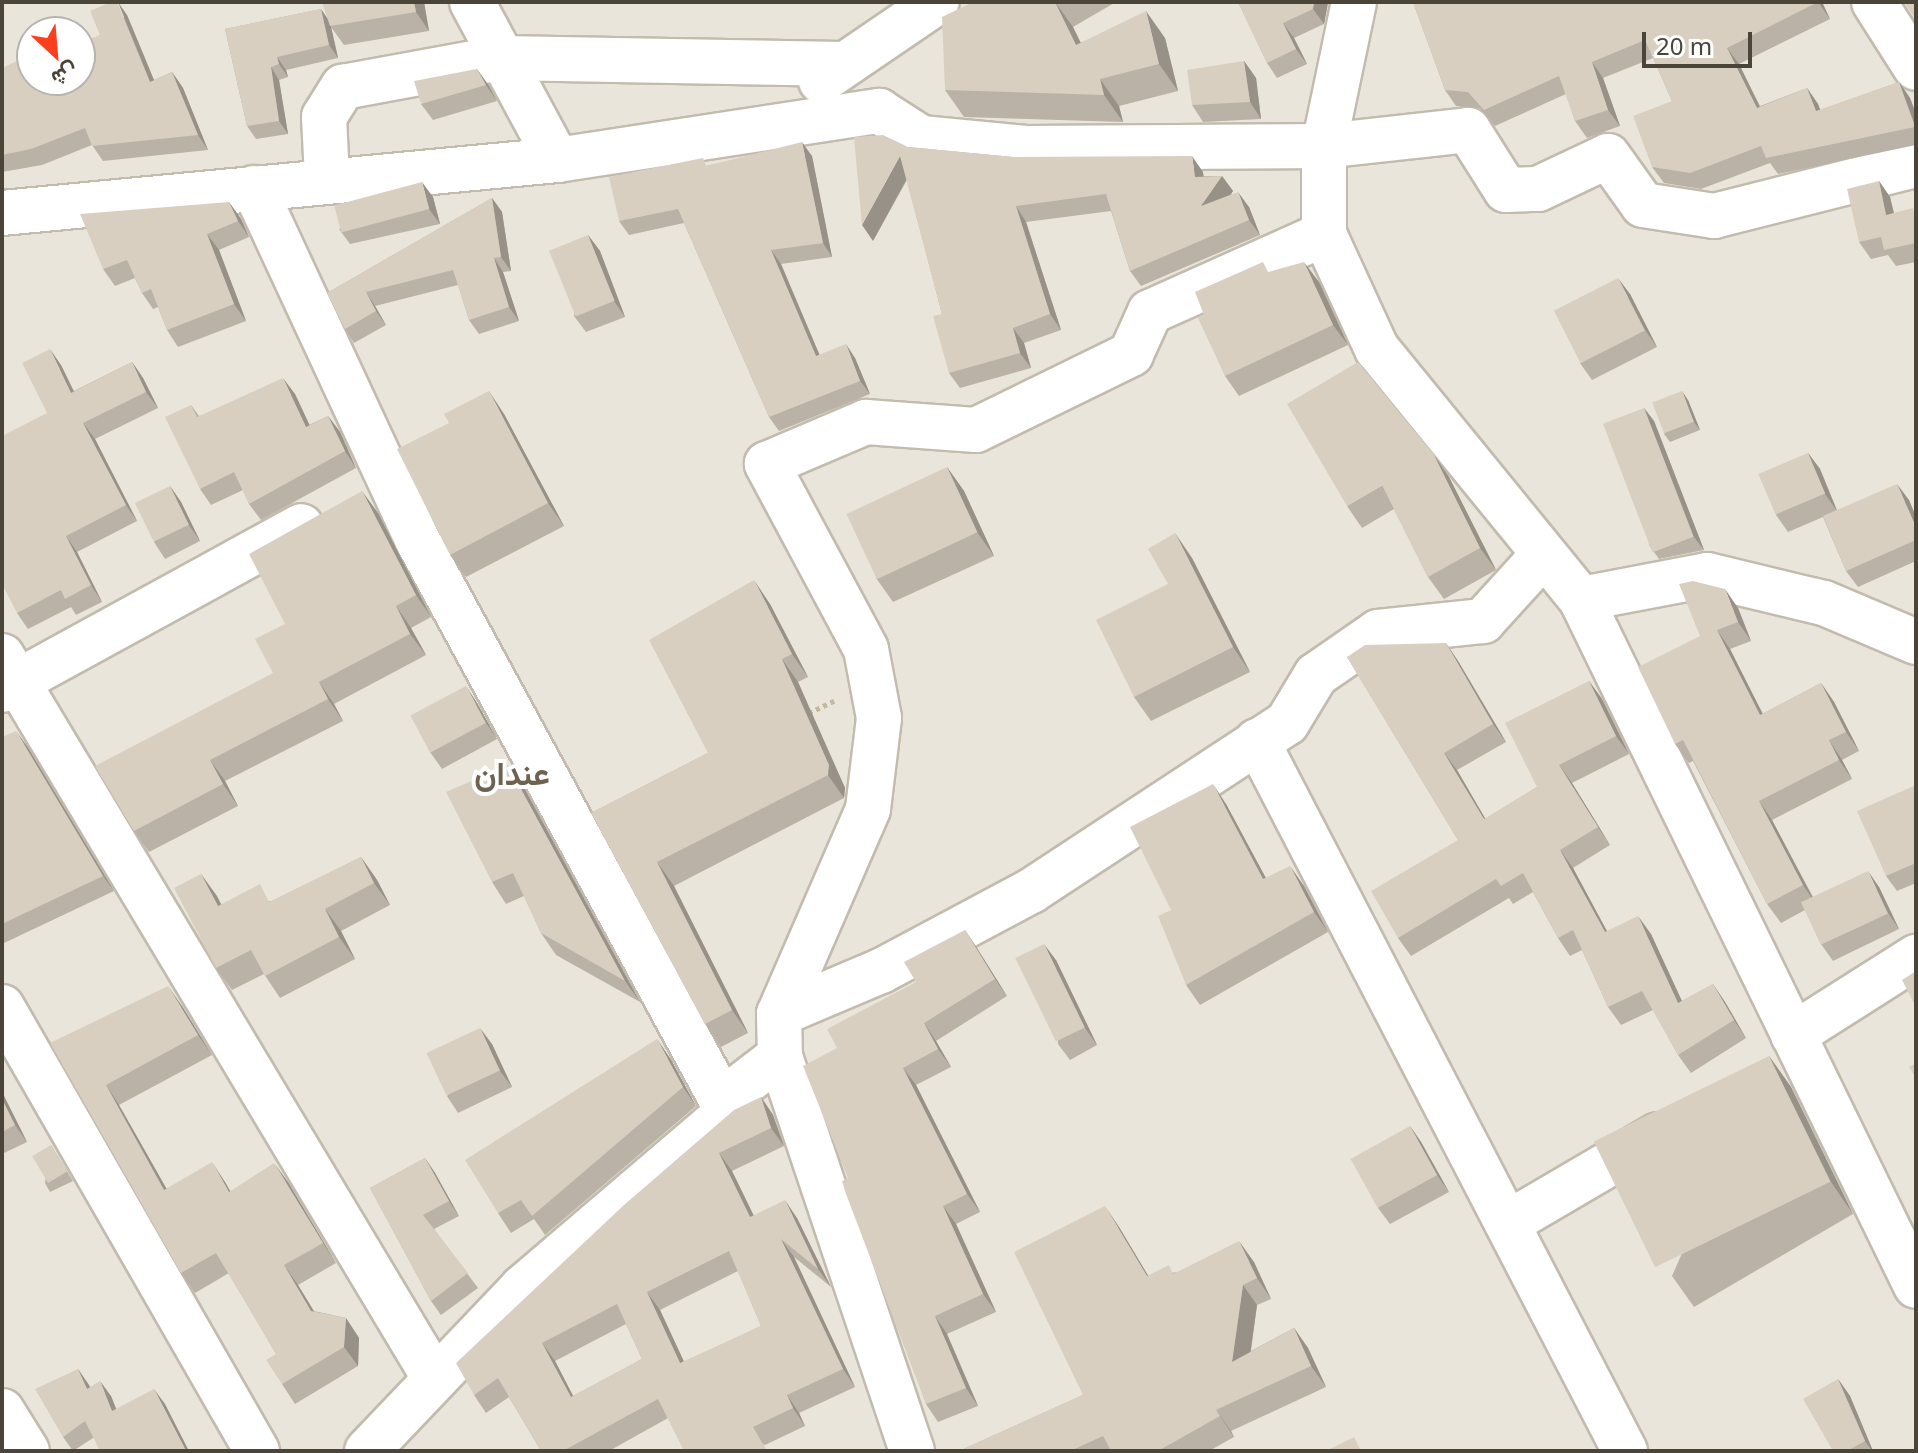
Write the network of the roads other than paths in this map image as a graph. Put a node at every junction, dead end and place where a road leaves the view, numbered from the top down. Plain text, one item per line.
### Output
1 (472, 2) edge
2 (937, 2) edge
3 (1354, 2) edge
4 (1874, 2) edge
5 (501, 58) junction
6 (843, 64) junction
7 (1916, 68) edge
8 (763, 127) junction
9 (1324, 146) junction
10 (557, 160) junction
11 (1916, 165) edge
12 (327, 178) junction
13 (254, 188) junction
14 (2, 213) edge
15 (1324, 234) junction
16 (388, 479) junction
17 (1543, 555) junction
18 (1581, 599) junction
19 (1916, 642) edge
20 (7, 676) edge
21 (1257, 741) junction
22 (1916, 957) edge
23 (2, 1007) edge
24 (780, 1035) junction
25 (1787, 1053) junction
26 (728, 1112) junction
27 (1691, 1116) edge
28 (1508, 1223) junction
29 (1916, 1286) edge
30 (435, 1379) junction
31 (2, 1411) edge
32 (27, 1451) edge
33 (257, 1451) edge
34 (367, 1451) edge
35 (912, 1451) edge
36 (1625, 1451) edge

1 - 5 street
2 - 6 street
3 - 9 street
4 - 7 street
5 - 6 street
5 - 10 street
5 - 12 street
6 - 8 street
8 - 9 street
8 - 10 street
9 - 11 street
9 - 15 street
10 - 12 street
12 - 13 street
13 - 14 street
13 - 16 street
15 - 17 street
15 - 24 street
16 - 20 street
16 - 26 street
17 - 18 street
17 - 21 street
18 - 19 street
18 - 25 street
20 - 30 street
21 - 24 street
21 - 28 street
22 - 25 street
23 - 33 street
24 - 26 street
24 - 35 street
25 - 29 street
26 - 30 street
27 - 28 street
28 - 36 street
30 - 34 street
31 - 32 street

